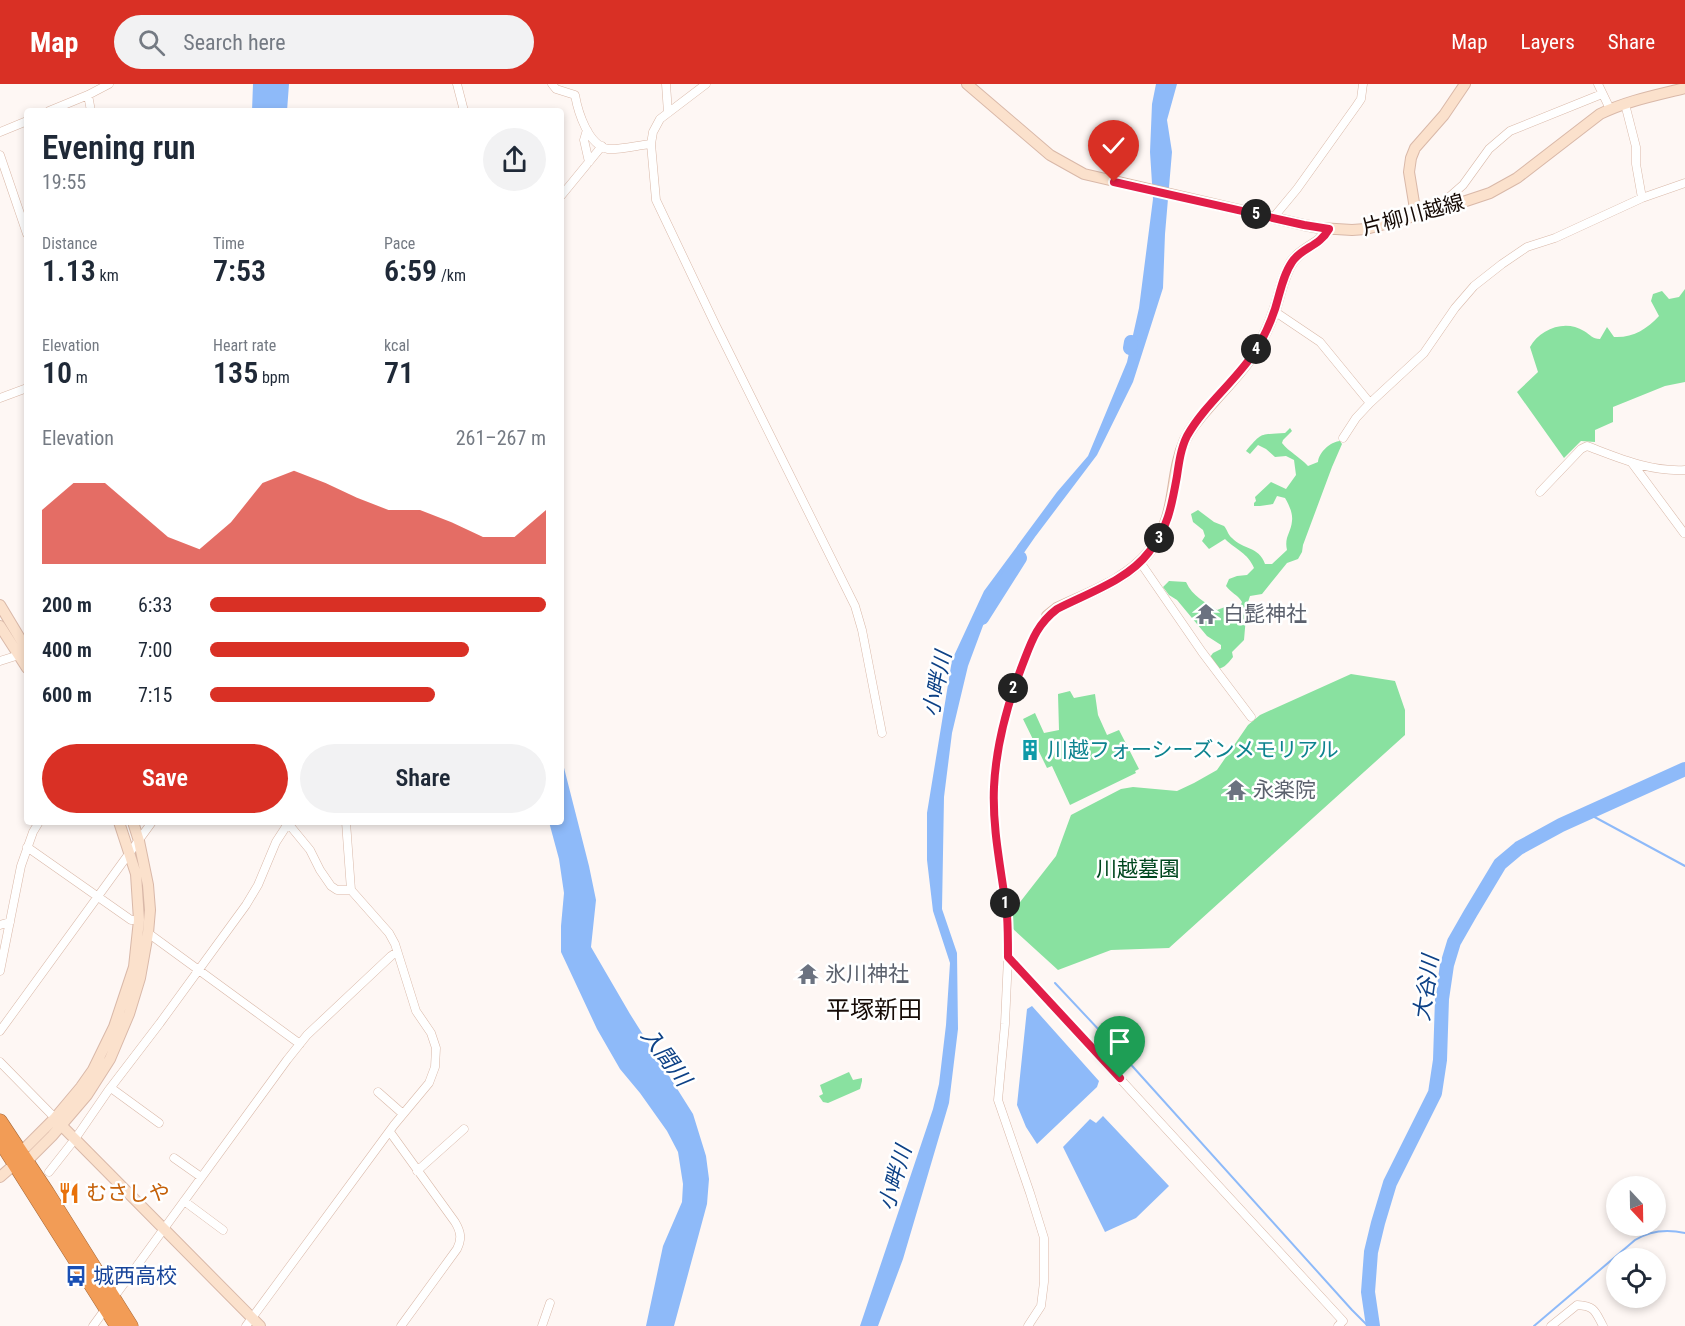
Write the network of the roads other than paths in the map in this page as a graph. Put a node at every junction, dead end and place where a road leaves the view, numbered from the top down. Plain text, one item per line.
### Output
1 (109, 84) edge
2 (457, 84) edge
3 (552, 84) edge
4 (574, 84) edge
5 (666, 84) edge
6 (706, 84) edge
7 (967, 84) edge
8 (1363, 84) edge
9 (1466, 84) edge
10 (1598, 84) edge
11 (1685, 88) edge
12 (1602, 94) junction
13 (88, 95) junction
14 (575, 95) junction
15 (1625, 104) junction
16 (56, 108) edge
17 (90, 108) edge
18 (463, 108) edge
19 (1610, 109) junction
20 (668, 113) junction
21 (24, 122) edge
22 (587, 130) junction
23 (0, 132) edge
24 (651, 144) junction
25 (602, 146) junction
26 (0, 155) edge
27 (589, 162) junction
28 (1685, 183) edge
29 (564, 192) edge
30 (1642, 198) junction
31 (1445, 208) junction
32 (1416, 215) junction
33 (1273, 218) junction
34 (24, 225) edge
35 (1329, 229) junction
36 (1274, 311) junction
37 (24, 389) edge
38 (0, 398) edge
39 (1370, 403) junction
40 (1343, 438) dead end
41 (1632, 463) junction
42 (1685, 470) edge
43 (1540, 492) dead end
44 (1684, 533) edge
45 (1140, 562) junction
46 (0, 605) edge
47 (1047, 616) joint
48 (0, 626) edge
49 (23, 652) edge
50 (0, 661) edge
51 (1251, 717) dead end
52 (882, 733) dead end
53 (37, 825) edge
54 (120, 825) edge
55 (134, 825) edge
56 (150, 825) edge
57 (286, 825) edge
58 (290, 825) edge
59 (346, 825) edge
60 (139, 841) junction
61 (27, 847) junction
62 (129, 853) junction
63 (351, 890) junction
64 (96, 897) junction
65 (139, 920) junction
66 (10, 922) junction
67 (0, 925) edge
68 (148, 933) junction
69 (397, 952) junction
70 (1008, 957) junction
71 (198, 970) junction
72 (0, 971) edge
73 (0, 1031) edge
74 (300, 1044) junction
75 (0, 1062) edge
76 (111, 1088) junction
77 (378, 1092) dead end
78 (403, 1114) junction
79 (0, 1121) edge
80 (58, 1121) junction
81 (159, 1123) dead end
82 (464, 1129) dead end
83 (390, 1132) junction
84 (75, 1139) junction
85 (0, 1141) edge
86 (174, 1158) dead end
87 (21, 1159) junction
88 (417, 1171) junction
89 (49, 1172) dead end
90 (0, 1177) edge
91 (201, 1177) junction
92 (184, 1201) junction
93 (163, 1228) junction
94 (223, 1230) dead end
95 (550, 1303) dead end
96 (107, 1307) junction
97 (249, 1322) edge
98 (93, 1326) edge
99 (109, 1326) edge
100 (117, 1326) edge
101 (131, 1326) edge
102 (260, 1326) edge
103 (401, 1326) edge
104 (542, 1326) edge
105 (1028, 1326) edge
106 (1338, 1326) edge
107 (1551, 1326) edge
108 (1603, 1326) edge

1 - 13 street
2 - 18 street
3 - 14 street
4 - 14 street
5 - 20 street
6 - 20 street
7 - 33 main road, 片柳川越線
8 - 33 street
9 - 32 main road
10 - 12 street
11 - 15 main road, 片柳川越線
12 - 19 street
12 - 31 street
13 - 16 street
13 - 17 street
14 - 22 street
15 - 19 main road, 片柳川越線
15 - 30 street
19 - 31 main road, 片柳川越線
20 - 24 street
21 - 23 street
22 - 25 street
22 - 27 street
24 - 25 street
24 - 52 street
25 - 27 street
26 - 34 street
27 - 29 street
28 - 30 street
30 - 39 street
31 - 32 main road, 片柳川越線
32 - 35 main road, 片柳川越線
33 - 35 main road, 片柳川越線
35 - 36 main road
36 - 39 street
36 - 45 main road
37 - 38 street
39 - 40 street
41 - 42 street
41 - 43 street
41 - 44 street
45 - 47 main road
45 - 51 street
46 - 49 main road
47 - 70 street
48 - 49 main road
49 - 50 street
53 - 61 street
54 - 62 main road
55 - 60 main road
56 - 60 street
57 - 71 street
58 - 63 street
59 - 63 street
60 - 62 street
60 - 68 main road
61 - 64 street
61 - 66 street
62 - 64 street
62 - 65 main road
63 - 69 street
64 - 65 street
64 - 73 street
65 - 80 main road
66 - 67 street
66 - 72 street
68 - 71 street
68 - 80 main road
69 - 74 street
69 - 78 street
70 - 105 street
70 - 106 street
71 - 74 street
71 - 76 street
74 - 91 street
75 - 80 street
76 - 81 street
76 - 84 street
77 - 78 street
78 - 83 street
79 - 87 highway
80 - 84 main road
80 - 87 main road
82 - 88 street
83 - 88 street
83 - 97 street
84 - 89 street
84 - 93 main road
85 - 87 highway
86 - 91 street
87 - 90 main road
87 - 96 highway
88 - 103 street
91 - 92 street
92 - 93 street
92 - 94 street
93 - 96 street
93 - 97 main road
95 - 104 street
96 - 98 street
96 - 99 street
96 - 100 highway
96 - 101 highway
97 - 102 main road
107 - 108 street

